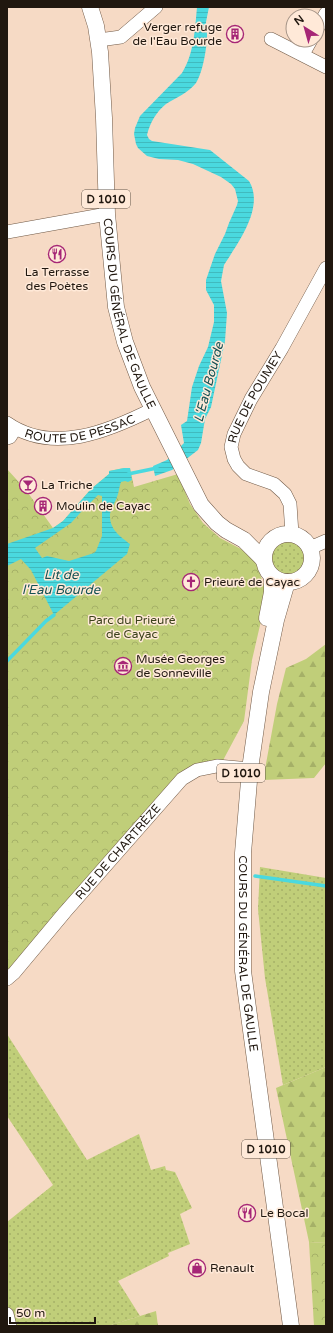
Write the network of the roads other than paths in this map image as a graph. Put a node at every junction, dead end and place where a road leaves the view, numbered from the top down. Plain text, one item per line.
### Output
1 (90, 7) edge
2 (156, 7) edge
3 (271, 39) dead end
4 (99, 40) junction
5 (306, 48) edge
6 (303, 54) junction
7 (326, 67) edge
8 (107, 214) junction
9 (7, 232) edge
10 (326, 268) edge
11 (154, 409) junction
12 (10, 430) edge
13 (292, 534) junction
14 (244, 540) junction
15 (326, 541) edge
16 (269, 542) junction
17 (310, 548) junction
18 (263, 559) junction
19 (272, 576) junction
20 (287, 582) junction
21 (245, 769) junction
22 (7, 979) edge
23 (7, 1314) edge
24 (10, 1326) edge
25 (291, 1326) edge

1 - 4 main road, COURS DU GÉNÉRAL DE GAULLE / D 1010
2 - 4 street
3 - 6 street
4 - 8 main road, COURS DU GÉNÉRAL DE GAULLE / D 1010
5 - 6 street
6 - 7 street
8 - 9 street
8 - 11 main road, COURS DU GÉNÉRAL DE GAULLE / D 1010
10 - 13 street, RUE DE POUMEY
11 - 12 street, ROUTE DE PESSAC
11 - 14 main road, COURS DU GÉNÉRAL DE GAULLE / D 1010
13 - 16 main road
13 - 17 main road
14 - 16 main road, D 1010
14 - 18 main road, D 1010
15 - 17 street
16 - 18 main road
17 - 20 main road
18 - 19 main road
19 - 20 main road
19 - 21 main road, D 1010
20 - 21 main road, D 1010
21 - 22 street, RUE DE CHARTRÈZE
21 - 25 main road, COURS DU GÉNÉRAL DE GAULLE / D 1010
23 - 24 street

